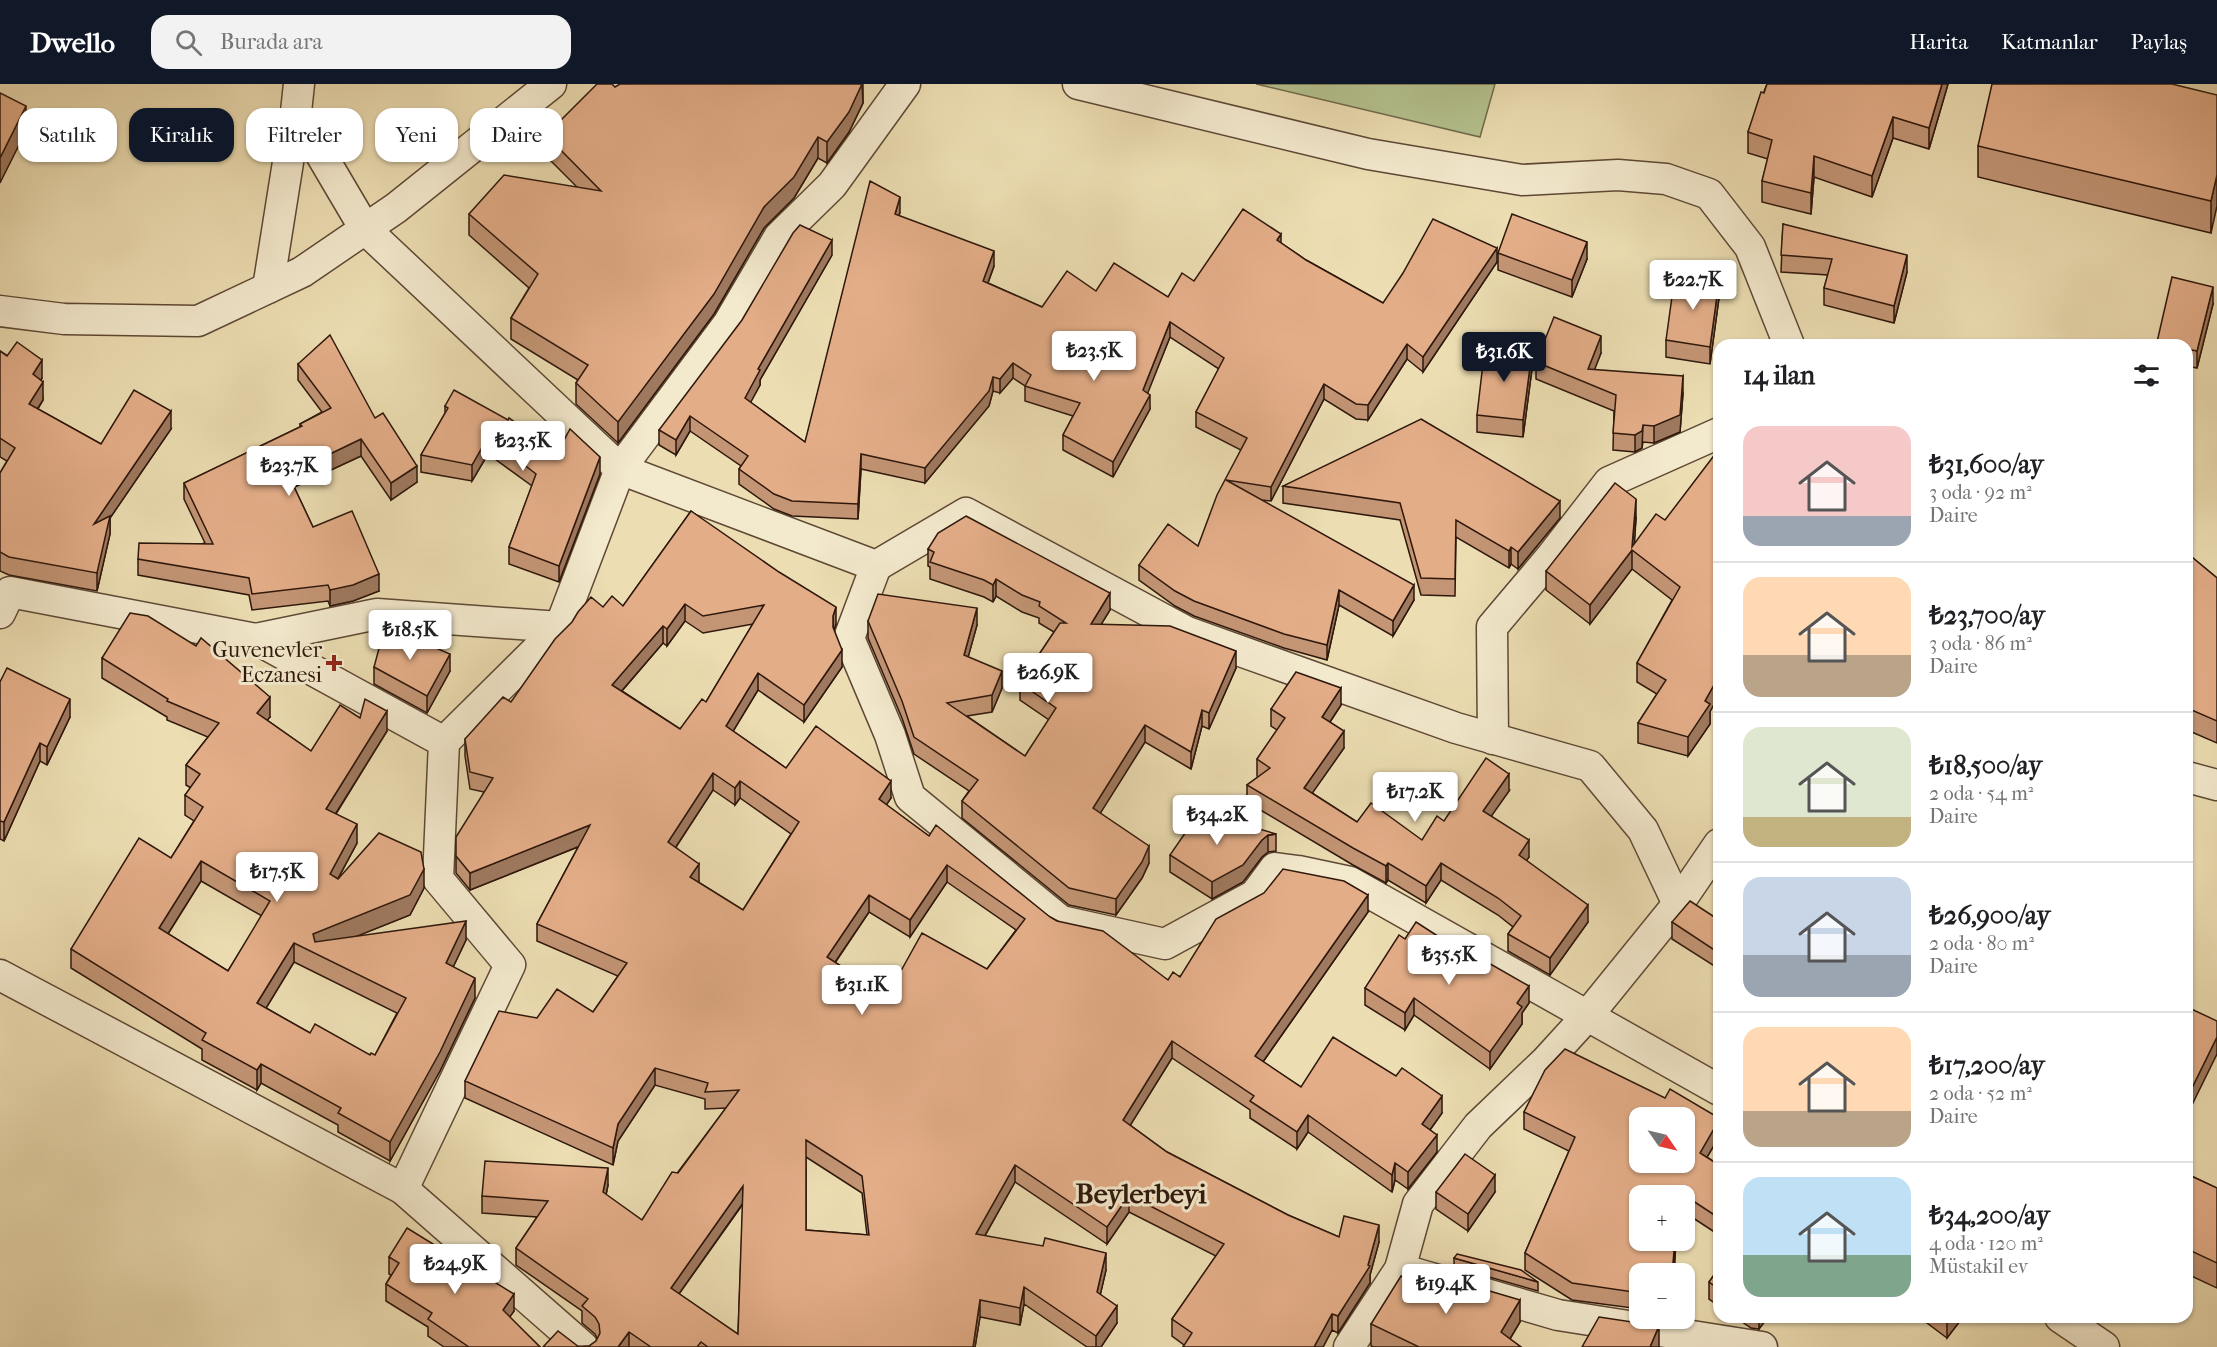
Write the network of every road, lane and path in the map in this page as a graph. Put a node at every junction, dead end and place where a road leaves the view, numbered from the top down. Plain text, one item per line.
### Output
1 (551, 84) edge
2 (904, 84) edge
3 (1078, 84) edge
4 (297, 98) edge
5 (365, 229) junction
6 (268, 288) junction
7 (0, 311) edge
8 (1787, 339) edge
9 (1713, 436) edge
10 (620, 469) junction
11 (876, 566) junction
12 (0, 613) edge
13 (560, 627) junction
14 (256, 639) junction
15 (1493, 739) junction
16 (444, 742) junction
17 (2193, 779) edge
18 (2217, 785) edge
19 (1713, 853) edge
20 (1678, 904) junction
21 (0, 975) edge
22 (1588, 1015) junction
23 (1713, 1087) edge
24 (403, 1189) junction
25 (1400, 1269) junction
26 (2069, 1323) edge
27 (583, 1347) edge
28 (1349, 1347) edge
29 (1762, 1347) edge
30 (2104, 1347) edge

1 - 5 street
2 - 10 street
3 - 8 street
4 - 5 street
4 - 6 street
5 - 6 street
5 - 10 street
6 - 7 street
9 - 15 street
10 - 11 street
10 - 13 street
11 - 15 street
11 - 22 street
12 - 14 street
13 - 14 street
13 - 16 street
14 - 16 street
15 - 20 street
16 - 24 street
17 - 18 street
19 - 20 street
20 - 22 street
21 - 24 street
22 - 23 street
22 - 25 street
24 - 27 street
25 - 28 street
25 - 29 street
26 - 30 street

